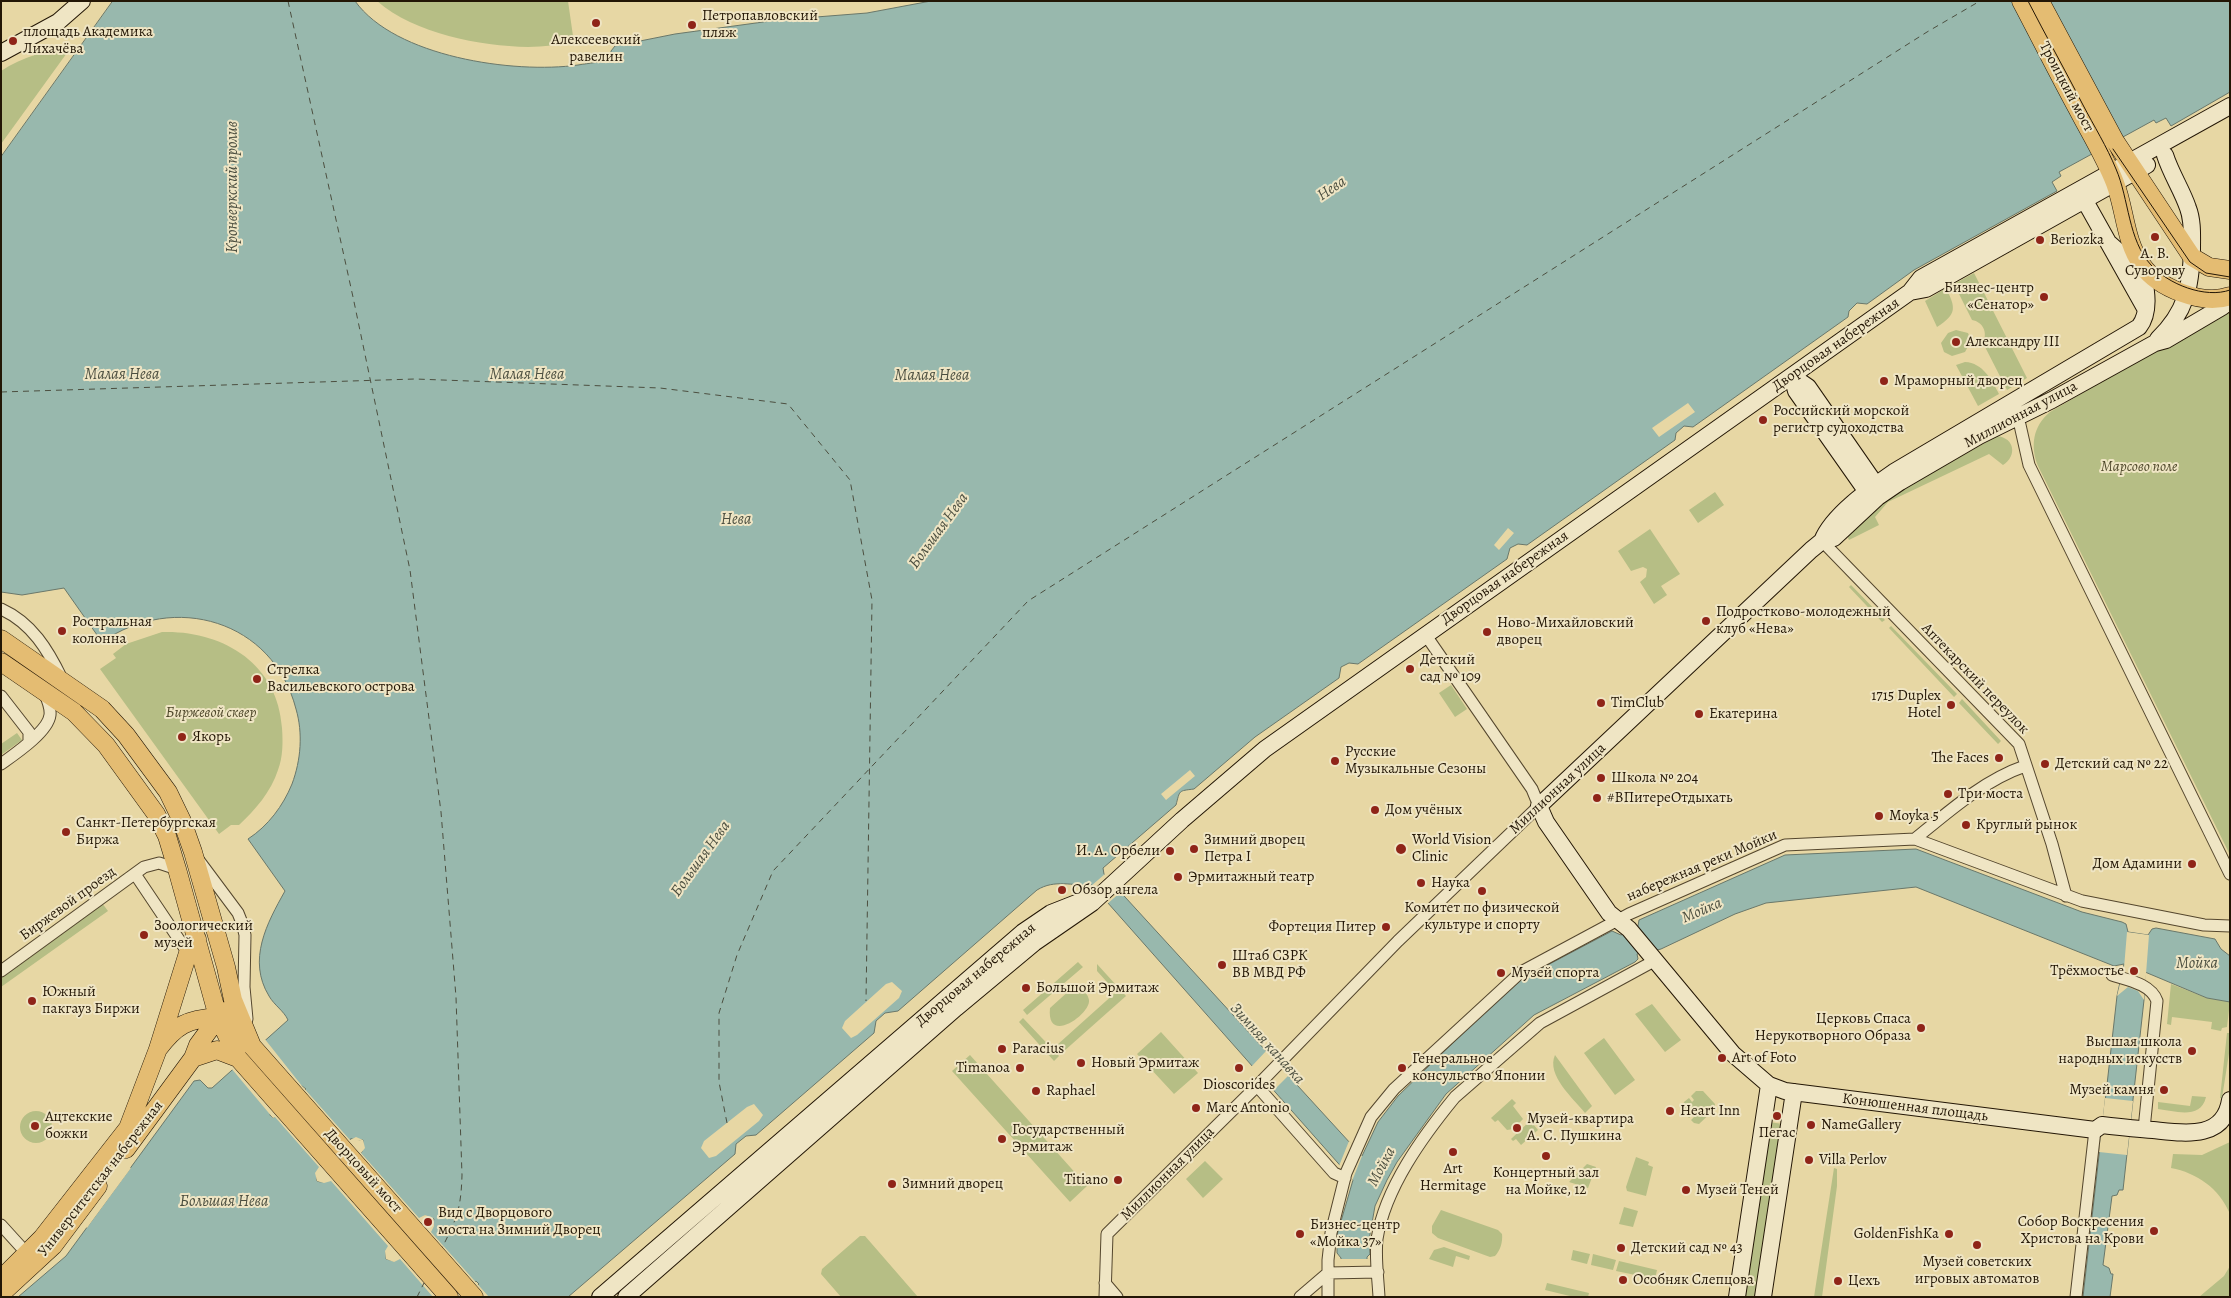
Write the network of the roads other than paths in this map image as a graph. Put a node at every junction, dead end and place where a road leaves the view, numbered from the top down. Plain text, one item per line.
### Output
1 (82, 1) edge
2 (2020, 1) edge
3 (2040, 1) edge
4 (1, 53) edge
5 (2230, 106) edge
6 (2230, 119) edge
7 (2107, 145) junction
8 (2165, 156) junction
9 (2131, 168) junction
10 (2112, 178) junction
11 (2085, 201) junction
12 (2110, 244) junction
13 (2192, 257) junction
14 (2142, 266) junction
15 (2230, 270) edge
16 (1910, 292) junction
17 (2187, 295) junction
18 (2230, 296) edge
19 (2230, 300) edge
20 (2146, 309) junction
21 (2155, 342) junction
22 (1792, 376) junction
23 (2013, 411) junction
24 (1874, 491) junction
25 (1822, 541) junction
26 (1, 609) edge
27 (1425, 634) junction
28 (1, 639) edge
29 (1, 662) edge
30 (63, 681) junction
31 (43, 691) junction
32 (1, 696) edge
33 (29, 743) junction
34 (1, 764) edge
35 (2025, 766) junction
36 (1539, 806) junction
37 (1915, 839) junction
38 (193, 852) junction
39 (177, 870) junction
40 (135, 874) junction
41 (2230, 874) edge
42 (1097, 896) junction
43 (2066, 896) junction
44 (1623, 925) junction
45 (2230, 926) edge
46 (193, 946) junction
47 (1650, 956) junction
48 (3, 968) edge
49 (2117, 976) dead end
50 (239, 993) junction
51 (218, 1017) junction
52 (250, 1042) junction
53 (158, 1049) junction
54 (193, 1058) junction
55 (238, 1058) junction
56 (1260, 1083) junction
57 (1769, 1085) junction
58 (1794, 1092) junction
59 (2230, 1100) edge
60 (1763, 1120) junction
61 (1789, 1124) junction
62 (2230, 1125) edge
63 (2100, 1130) junction
64 (2134, 1132) junction
65 (1345, 1176) junction
66 (1, 1225) edge
67 (32, 1258) junction
68 (1373, 1272) junction
69 (1334, 1273) junction
70 (1, 1279) edge
71 (1105, 1283) junction
72 (1, 1294) edge
73 (449, 1297) edge
74 (474, 1297) edge
75 (600, 1297) edge
76 (626, 1297) edge
77 (1105, 1297) edge
78 (1117, 1297) edge
79 (1300, 1297) edge
80 (1328, 1297) edge
81 (1379, 1297) edge
82 (1737, 1297) edge
83 (1763, 1297) edge
84 (2076, 1297) edge

1 - 4 main road
2 - 7 main road, Троицкий мост
3 - 7 main road, Троицкий мост
5 - 9 main road, Дворцовая набережная
6 - 8 main road, Дворцовая набережная
7 - 9 main road, Троицкий мост
7 - 10 main road, Троицкий мост
8 - 9 main road, Дворцовая набережная
8 - 13 main road
9 - 10 main road, Дворцовая набережная
9 - 13 main road, Троицкий мост
10 - 11 main road, Дворцовая набережная
10 - 14 main road, Троицкий мост
10 - 16 main road, Дворцовая набережная
11 - 12 main road
11 - 16 main road, Дворцовая набережная
12 - 14 main road
12 - 20 main road
13 - 15 main road
13 - 17 main road
14 - 17 main road
14 - 20 main road
16 - 22 main road, Дворцовая набережная
17 - 18 main road
17 - 21 main road
19 - 21 main road, Миллионная улица
20 - 23 main road, Миллионная улица
21 - 23 main road, Миллионная улица
22 - 24 main road
22 - 27 main road, Дворцовая набережная
23 - 24 main road, Миллионная улица
23 - 41 street
24 - 25 main road, Миллионная улица
25 - 35 street, Аптекарский переулок
25 - 36 main road, Миллионная улица
26 - 30 street
27 - 36 street
27 - 42 main road, Дворцовая набережная
28 - 30 main road
29 - 31 main road, Дворцовый мост
30 - 38 main road
31 - 33 street
31 - 39 main road, Дворцовый мост
32 - 33 street
33 - 34 street
35 - 37 street
35 - 43 street, Аптекарский переулок
36 - 44 main road, Конюшенная площадь
36 - 56 street, Миллионная улица
37 - 43 street, набережная реки Мойки
37 - 44 street, набережная реки Мойки
38 - 50 main road
38 - 50 street
39 - 40 street, Биржевой проезд
39 - 46 main road, Дворцовый мост
40 - 46 street
40 - 48 street, Биржевой проезд
42 - 75 main road, Дворцовая набережная
42 - 76 main road, Дворцовая набережная
43 - 45 street, набережная реки Мойки
44 - 47 main road, Конюшенная площадь
44 - 65 street, набережная реки Мойки
46 - 51 main road, Дворцовый мост
46 - 53 main road, Университетская набережная
47 - 57 main road, Конюшенная площадь
47 - 68 street
49 - 64 street
50 - 51 main road
50 - 52 main road
51 - 52 main road
51 - 53 main road, Университетская набережная
51 - 54 main road, Университетская набережная
51 - 55 main road, Дворцовый мост
52 - 74 main road, Дворцовый мост
53 - 67 main road, Университетская набережная
54 - 55 main road
54 - 67 main road, Университетская набережная
55 - 73 main road, Дворцовый мост
56 - 65 street
56 - 71 street, Миллионная улица
57 - 58 main road, Конюшенная площадь
57 - 60 main road
58 - 61 main road
58 - 63 main road, Конюшенная площадь
59 - 64 main road
60 - 61 main road
60 - 82 main road
61 - 83 main road
62 - 64 main road
63 - 64 main road, Конюшенная площадь
63 - 84 street
65 - 69 street
66 - 67 street
67 - 70 main road, Университетская набережная
67 - 72 main road, Университетская набережная
68 - 69 street
68 - 81 street
69 - 79 street
69 - 80 street
71 - 77 street, Миллионная улица
71 - 78 street

